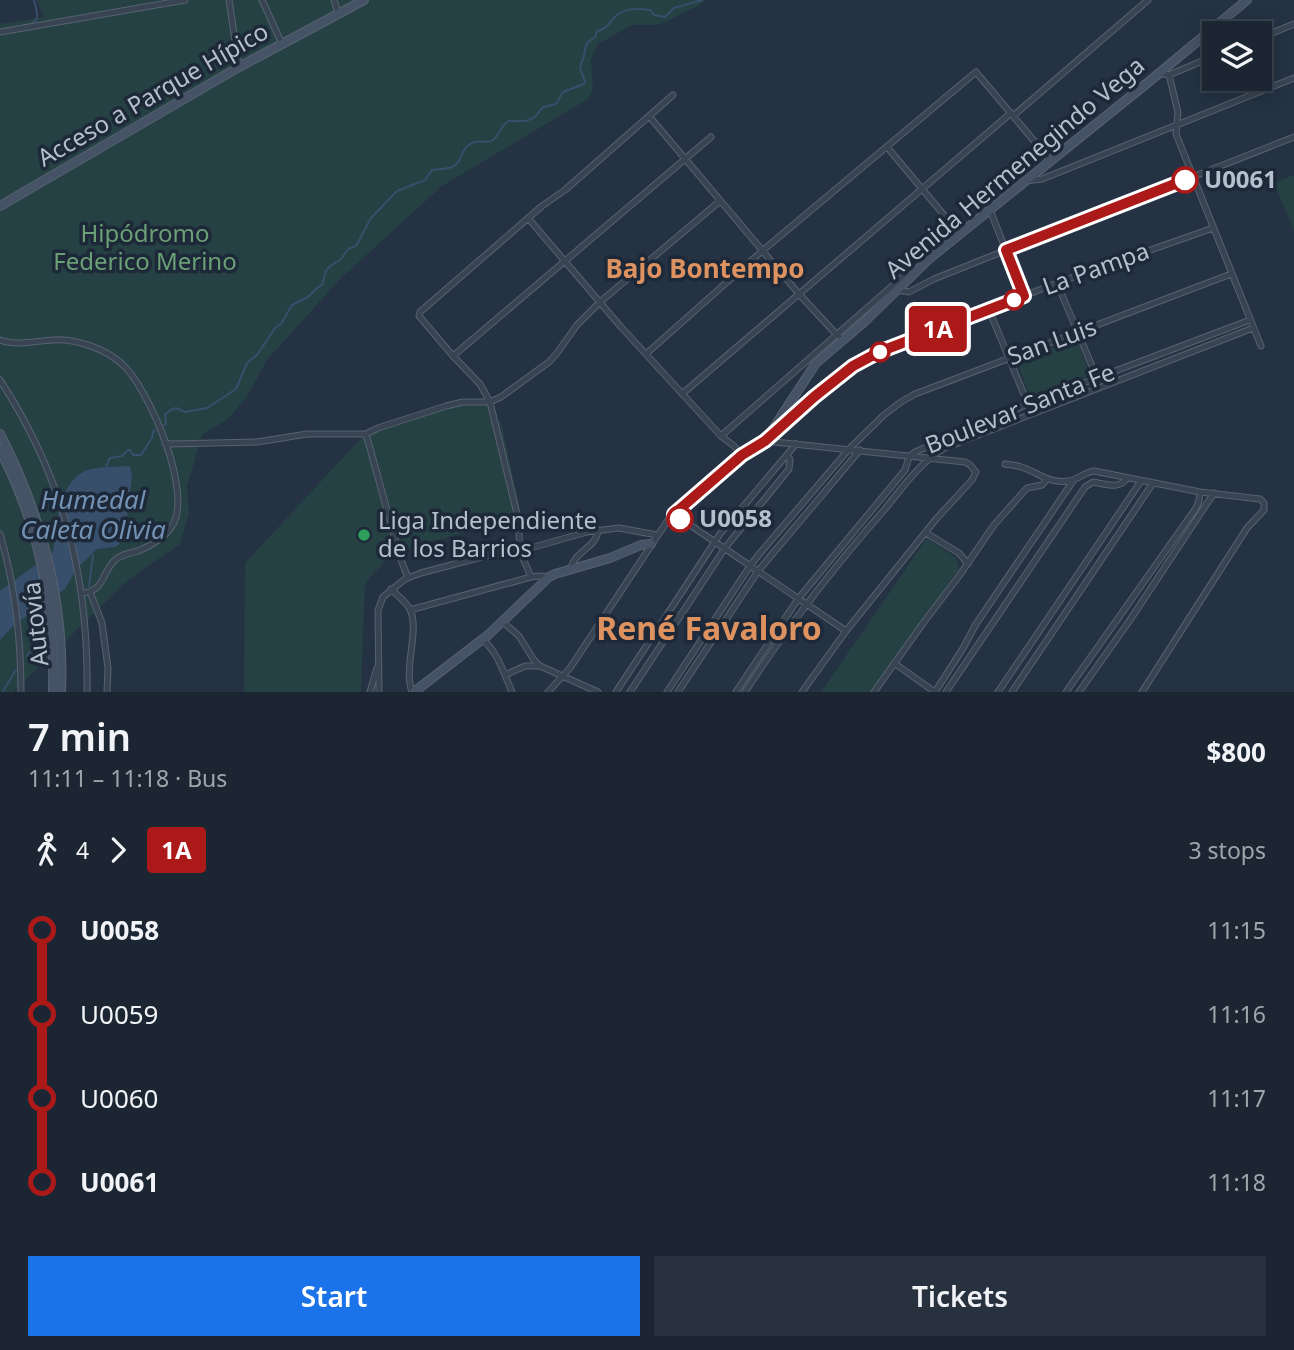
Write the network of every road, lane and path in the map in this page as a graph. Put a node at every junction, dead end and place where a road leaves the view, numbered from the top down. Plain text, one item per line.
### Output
1 (185, 0) edge
2 (229, 0) edge
3 (262, 0) edge
4 (334, 0) edge
5 (364, 0) edge
6 (1147, 0) edge
7 (1247, 0) edge
8 (338, 13) junction
9 (1294, 24) edge
10 (0, 32) edge
11 (1272, 33) edge
12 (282, 44) junction
13 (1202, 62) edge
14 (239, 67) junction
15 (1159, 73) junction
16 (1169, 75) junction
17 (1294, 78) edge
18 (673, 95) dead end
19 (1012, 114) junction
20 (649, 116) junction
21 (1177, 125) junction
22 (711, 137) dead end
23 (1294, 137) edge
24 (887, 148) junction
25 (685, 160) junction
26 (1051, 161) junction
27 (1192, 177) junction
28 (1026, 181) junction
29 (922, 189) junction
30 (720, 201) junction
31 (0, 205) edge
32 (990, 210) junction
33 (528, 218) junction
34 (1213, 228) junction
35 (959, 233) junction
36 (1006, 250) junction
37 (762, 251) junction
38 (564, 261) junction
39 (921, 267) junction
40 (1231, 274) junction
41 (1057, 283) junction
42 (897, 290) junction
43 (799, 294) junction
44 (1024, 296) junction
45 (600, 302) junction
46 (989, 310) junction
47 (1250, 320) junction
48 (1253, 328) junction
49 (1078, 333) junction
50 (840, 337) junction
51 (0, 340) edge
52 (1261, 346) dead end
53 (646, 354) junction
54 (453, 356) junction
55 (1009, 358) junction
56 (1097, 377) junction
57 (0, 380) edge
58 (682, 394) junction
59 (490, 402) junction
60 (1028, 404) junction
61 (0, 434) edge
62 (366, 434) junction
63 (721, 436) junction
64 (765, 441) junction
65 (165, 443) junction
66 (796, 444) junction
67 (849, 449) junction
68 (0, 450) edge
69 (860, 450) junction
70 (742, 455) junction
71 (787, 455) junction
72 (909, 457) junction
73 (927, 459) junction
74 (1005, 464) dead end
75 (1127, 478) junction
76 (1047, 479) junction
77 (1074, 480) junction
78 (1141, 481) junction
79 (1153, 483) junction
80 (1200, 492) junction
81 (1214, 493) junction
82 (674, 514) junction
83 (598, 530) junction
84 (926, 533) junction
85 (0, 534) edge
86 (657, 535) junction
87 (715, 542) junction
88 (651, 544) junction
89 (725, 548) junction
90 (520, 551) junction
91 (968, 564) junction
92 (750, 566) junction
93 (570, 570) junction
94 (758, 572) junction
95 (531, 577) junction
96 (408, 578) junction
97 (549, 578) junction
98 (391, 589) junction
99 (90, 592) junction
100 (82, 593) junction
101 (798, 599) junction
102 (806, 604) junction
103 (411, 610) junction
104 (502, 621) junction
105 (845, 631) junction
106 (482, 639) junction
107 (894, 663) junction
108 (379, 665) junction
109 (540, 666) junction
110 (505, 675) junction
111 (563, 677) junction
112 (21, 692) edge
113 (53, 692) edge
114 (61, 692) edge
115 (87, 692) edge
116 (107, 692) edge
117 (370, 692) edge
118 (379, 692) edge
119 (413, 692) edge
120 (512, 692) edge
121 (548, 692) edge
122 (598, 692) edge
123 (616, 692) edge
124 (630, 692) edge
125 (667, 692) edge
126 (678, 692) edge
127 (736, 692) edge
128 (745, 692) edge
129 (803, 692) edge
130 (874, 692) edge
131 (935, 692) edge
132 (946, 692) edge
133 (998, 692) edge
134 (1012, 692) edge
135 (1066, 692) edge
136 (1079, 692) edge
137 (1142, 692) edge

1 - 10 street
2 - 14 street
3 - 12 street
4 - 8 street
5 - 8 street, Acceso a Parque Hípico
6 - 19 street
7 - 15 street, Avenida Hermenegindo Vega
8 - 12 street, Acceso a Parque Hípico
9 - 11 street
12 - 14 street, Acceso a Parque Hípico
13 - 16 street
14 - 31 street, Acceso a Parque Hípico
15 - 16 street
15 - 26 street, Avenida Hermenegindo Vega
16 - 21 street
17 - 21 street
18 - 20 street
19 - 24 street
19 - 26 street
19 - 29 street
20 - 25 street
20 - 33 street
21 - 27 street
21 - 28 street
22 - 25 street
23 - 27 street
24 - 29 street
24 - 37 street
25 - 30 street
25 - 38 street
26 - 28 street, Avenida Hermenegindo Vega
27 - 34 street
27 - 36 street
28 - 32 street, Avenida Hermenegindo Vega
29 - 35 street
29 - 43 street
30 - 37 street
30 - 45 street
32 - 35 street, Avenida Hermenegindo Vega
32 - 36 street
33 - 38 street
33 - 54 street
34 - 40 street
34 - 41 street, La Pampa
35 - 39 street, Avenida Hermenegindo Vega
36 - 42 street
36 - 44 street
37 - 43 street
37 - 53 street
38 - 45 street
38 - 54 street
39 - 42 street, Avenida Hermenegindo Vega
39 - 50 street
40 - 47 street
40 - 49 street, San Luis
41 - 44 street, La Pampa
41 - 49 street
42 - 50 street, Avenida Hermenegindo Vega
43 - 50 street
43 - 58 street
44 - 46 street, La Pampa
45 - 53 street
45 - 59 street
46 - 55 street
46 - 64 street, La Pampa
47 - 48 street
47 - 56 street, Boulevar Santa Fe
48 - 52 street
48 - 73 street, Boulevar Santa Fe
49 - 55 street, San Luis
49 - 56 street
50 - 63 street
50 - 64 street, Avenida Hermenegindo Vega
51 - 65 street
53 - 58 street
54 - 59 street
55 - 60 street
55 - 67 street, San Luis
56 - 60 street, Boulevar Santa Fe
57 - 100 street
58 - 63 street
59 - 62 street
59 - 90 street
60 - 72 street, Boulevar Santa Fe
61 - 114 street, Autovía
62 - 65 street
62 - 96 street
63 - 70 street
64 - 66 street
64 - 70 street, La Pampa
65 - 99 street
66 - 67 street
66 - 71 street
67 - 69 street
67 - 92 street, San Luis
68 - 113 street, Autovía
69 - 72 street
69 - 94 street
70 - 82 street, La Pampa
71 - 87 street
71 - 89 street
72 - 73 street
72 - 101 street, Boulevar Santa Fe
73 - 84 street
73 - 102 street, Boulevar Santa Fe
74 - 76 street
75 - 77 street
75 - 78 street
75 - 132 street
76 - 77 street
76 - 91 street
77 - 131 street
78 - 79 street
78 - 133 street
79 - 80 street
79 - 134 street
80 - 81 street
80 - 135 street
81 - 136 street
81 - 137 street
82 - 86 street, La Pampa
82 - 87 street
83 - 86 street
83 - 90 street
83 - 93 street
84 - 91 street
84 - 105 street
85 - 112 street
86 - 88 street, La Pampa
87 - 89 street
87 - 123 street
88 - 93 street
88 - 111 street, La Pampa
89 - 92 street
89 - 124 street
90 - 95 street
90 - 96 street
91 - 107 street
92 - 94 street
92 - 125 street, San Luis
93 - 97 street
94 - 101 street
94 - 126 street
95 - 97 street
95 - 103 street
96 - 98 street
97 - 104 street
98 - 103 street
98 - 108 street
99 - 100 street
99 - 116 street
100 - 115 street
101 - 102 street
101 - 127 street, Boulevar Santa Fe
102 - 105 street
102 - 128 street, Boulevar Santa Fe
103 - 119 street
104 - 106 street
104 - 109 street
105 - 129 street
106 - 110 street
106 - 119 street
107 - 130 street
107 - 131 street
108 - 117 street
108 - 118 street
109 - 110 street
109 - 111 street
110 - 120 street
111 - 121 street, La Pampa
111 - 122 street

